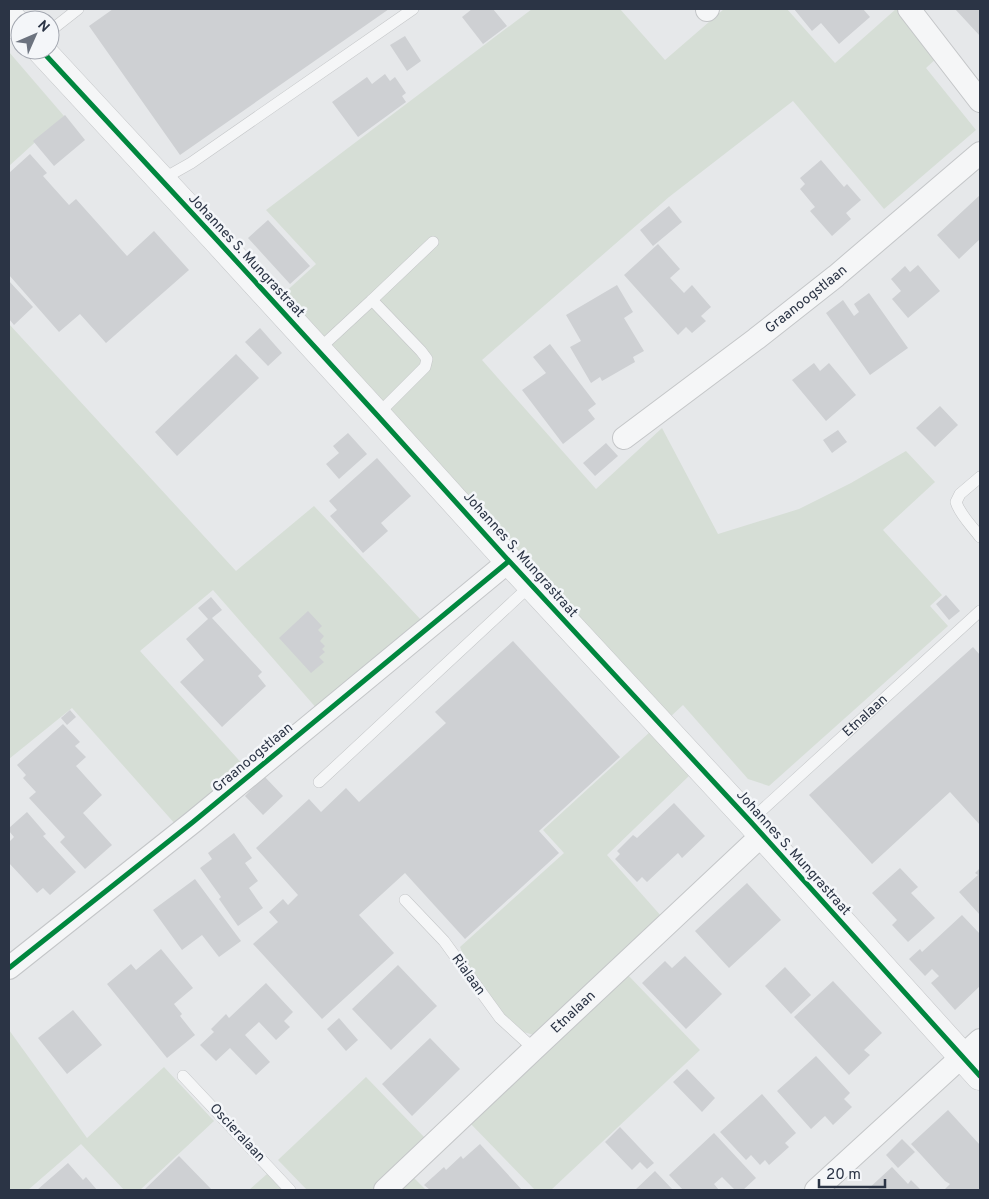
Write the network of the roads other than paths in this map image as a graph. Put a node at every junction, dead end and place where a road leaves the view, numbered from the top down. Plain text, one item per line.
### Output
1 (78, 9) edge
2 (413, 9) edge
3 (909, 9) edge
4 (60, 23) edge
5 (49, 60) edge
6 (980, 101) edge
7 (980, 153) edge
8 (161, 180) junction
9 (433, 242) dead end
10 (372, 300) junction
11 (318, 350) junction
12 (378, 415) junction
13 (624, 438) dead end
14 (980, 477) edge
15 (980, 537) edge
16 (509, 561) junction
17 (531, 585) junction
18 (980, 611) edge
19 (319, 782) dead end
20 (756, 828) junction
21 (405, 900) dead end
22 (9, 968) edge
23 (971, 1048) edge
24 (534, 1049) junction
25 (184, 1076) dead end
26 (980, 1076) edge
27 (290, 1190) edge
28 (386, 1190) edge
29 (816, 1190) edge

1 - 4 lane
2 - 8 lane
3 - 6 street
5 - 8 street, Johannes S. Mungrastraat
7 - 13 street, Graanoogstlaan
8 - 11 street, Johannes S. Mungrastraat
9 - 10 lane
10 - 11 lane
10 - 12 lane
11 - 12 street, Johannes S. Mungrastraat
12 - 16 street, Johannes S. Mungrastraat
14 - 15 lane
16 - 17 street, Johannes S. Mungrastraat
16 - 22 street, Graanoogstlaan
17 - 19 lane
17 - 20 street, Johannes S. Mungrastraat
18 - 20 lane, Etnalaan
20 - 23 street, Johannes S. Mungrastraat
20 - 24 street, Etnalaan
21 - 24 lane, Rialaan
23 - 26 street, Johannes S. Mungrastraat
23 - 29 street
24 - 28 street, Etnalaan
25 - 27 lane, Oscieralaan

